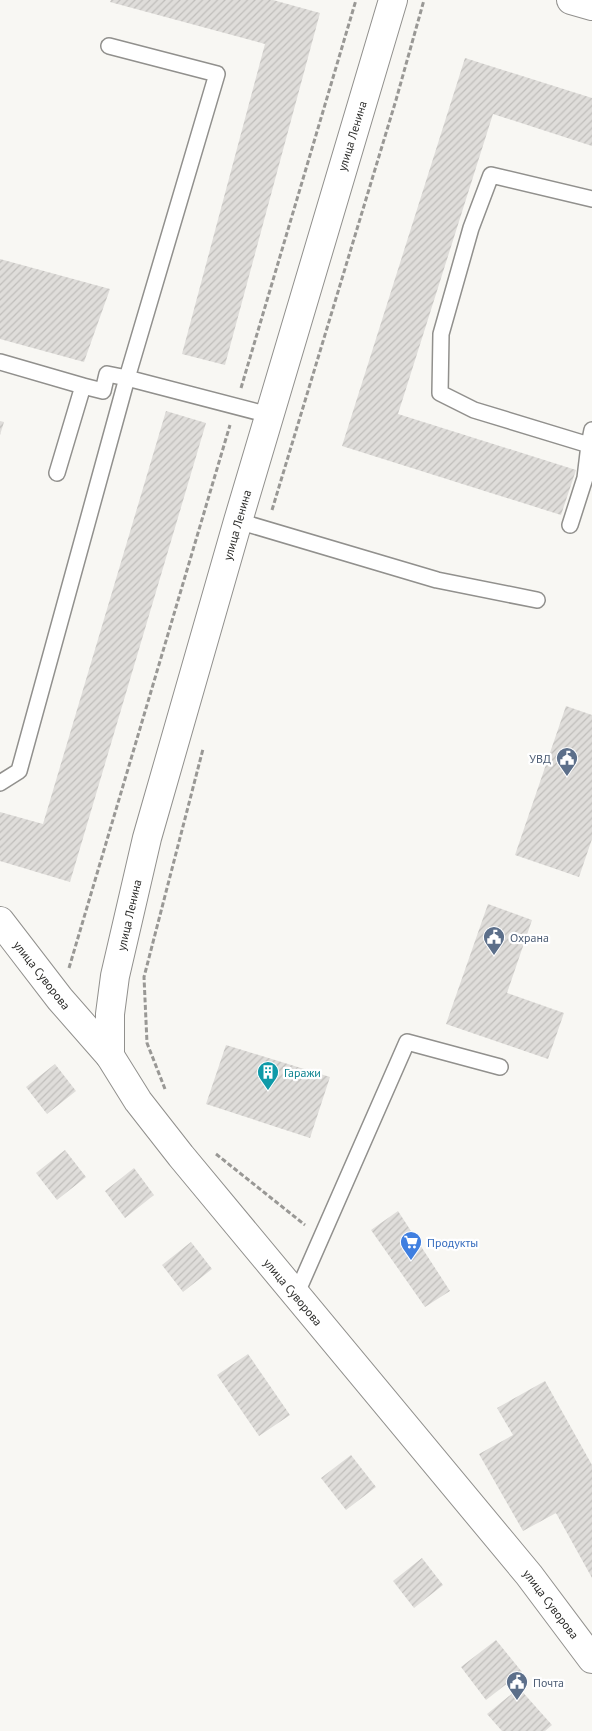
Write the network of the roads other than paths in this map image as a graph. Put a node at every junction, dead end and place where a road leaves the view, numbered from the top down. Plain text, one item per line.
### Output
1 (393, 0) edge
2 (571, 0) edge
3 (592, 6) edge
4 (109, 46) dead end
5 (592, 199) edge
6 (0, 362) edge
7 (127, 378) junction
8 (83, 386) junction
9 (270, 415) junction
10 (592, 430) edge
11 (589, 445) junction
12 (57, 473) dead end
13 (238, 521) junction
14 (570, 525) dead end
15 (537, 600) dead end
16 (0, 783) edge
17 (0, 921) edge
18 (110, 1056) junction
19 (500, 1067) dead end
20 (296, 1295) junction
21 (592, 1658) edge

1 - 9 street, улица Ленина
2 - 3 street
4 - 7 lane
5 - 11 lane
6 - 8 lane
7 - 8 lane
7 - 9 lane
7 - 16 lane
8 - 12 lane
9 - 13 street, улица Ленина
10 - 11 lane
11 - 14 lane
13 - 15 lane
13 - 18 street, улица Ленина
17 - 18 street, улица Суворова
18 - 20 street, улица Суворова
19 - 20 lane
20 - 21 street, улица Суворова

